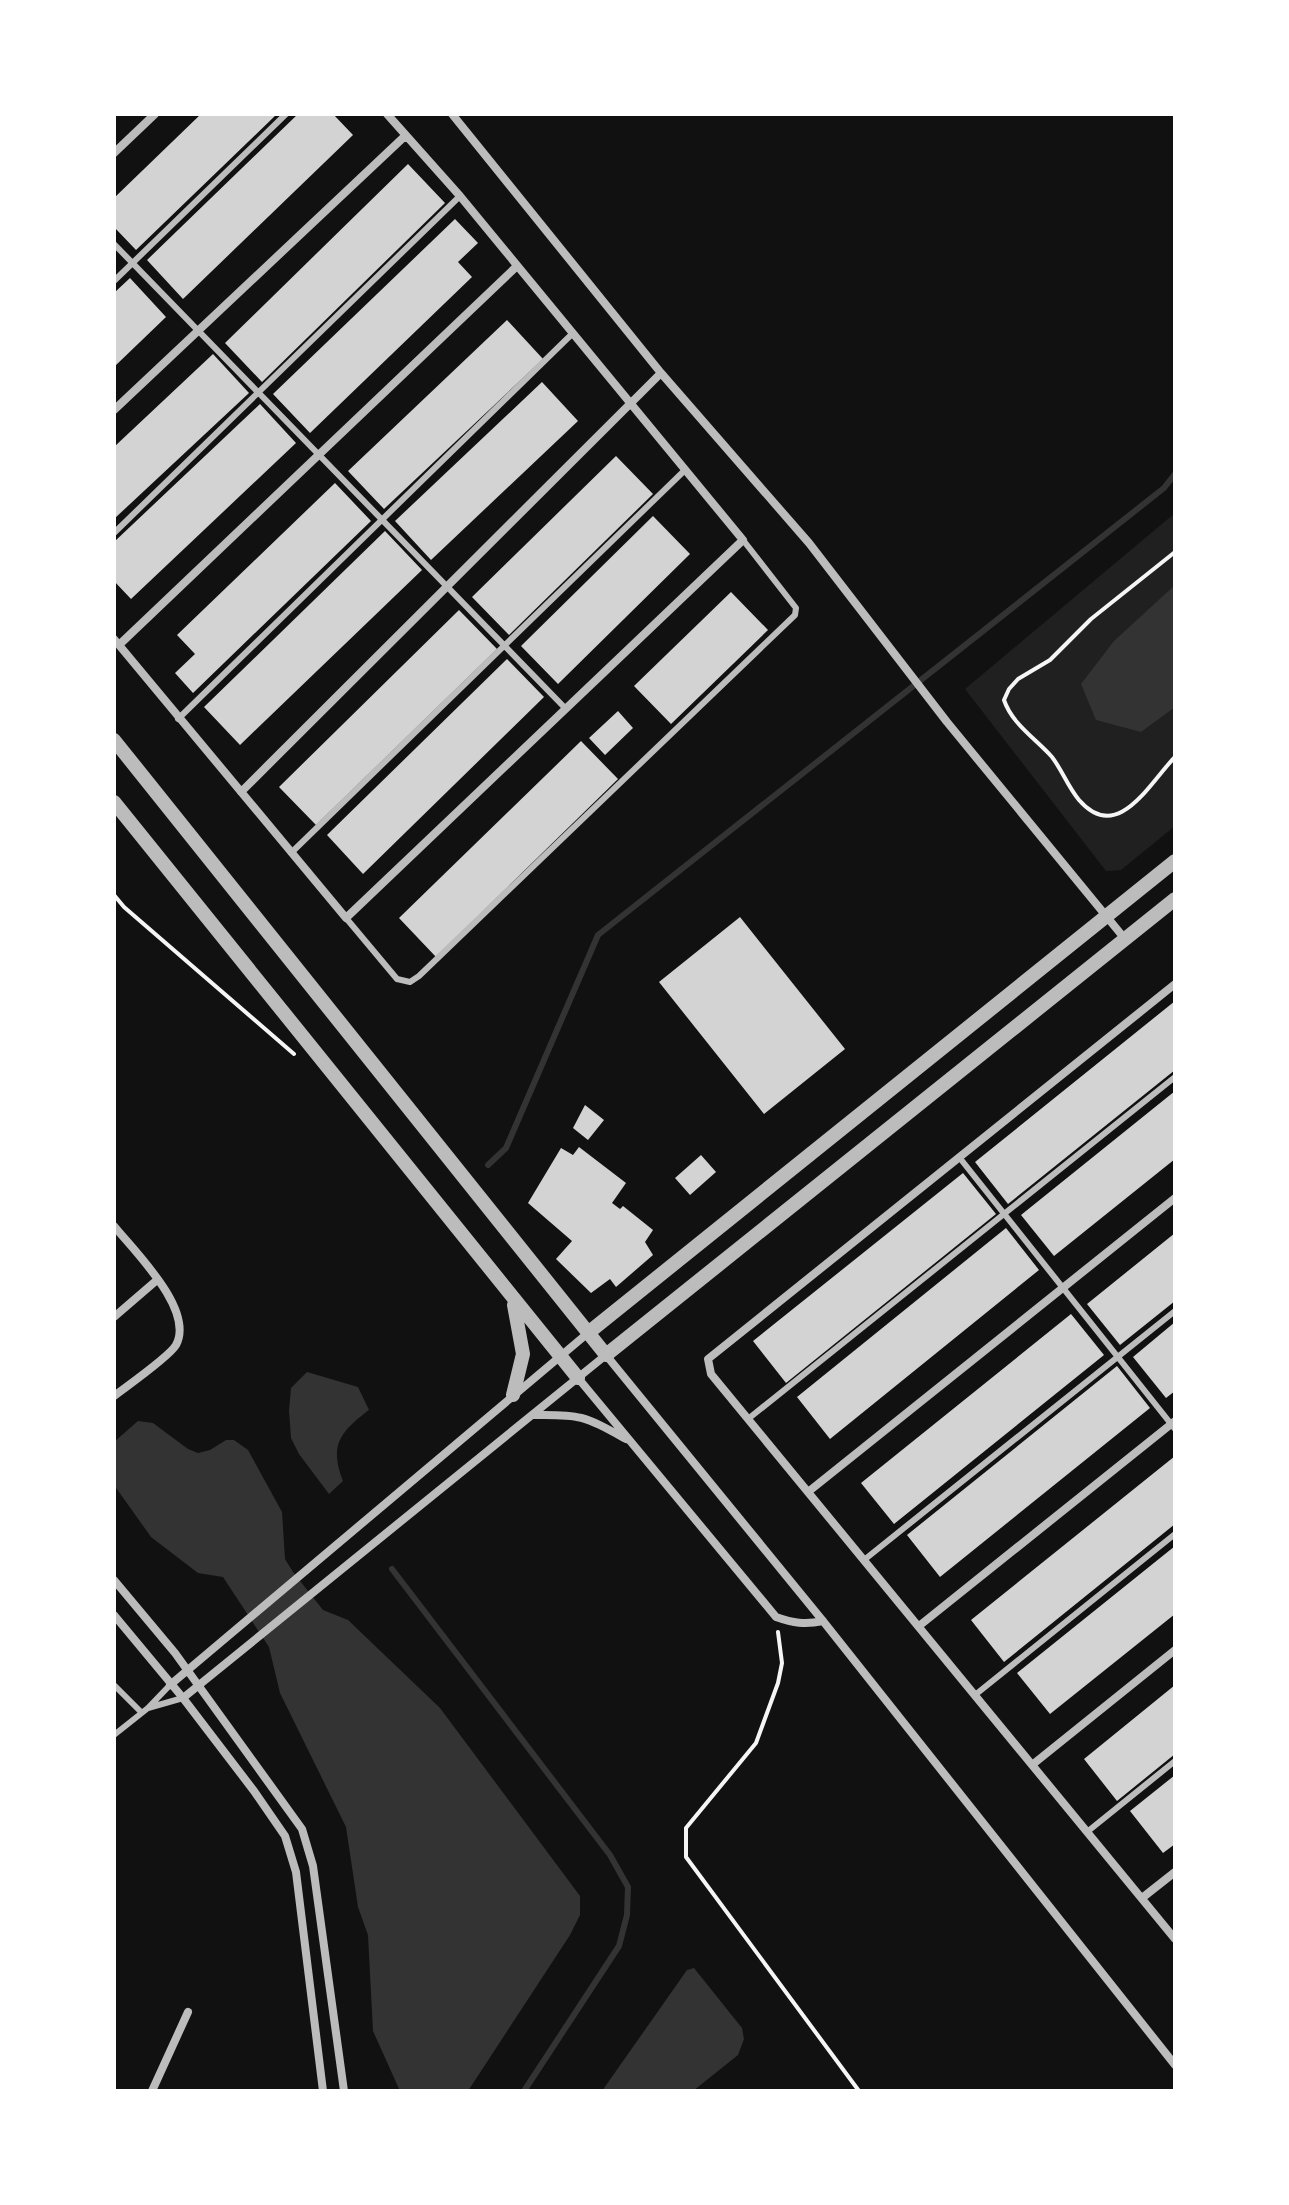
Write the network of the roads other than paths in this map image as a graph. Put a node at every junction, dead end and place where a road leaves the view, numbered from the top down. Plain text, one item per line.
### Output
1 (155, 114) edge
2 (286, 114) edge
3 (387, 114) edge
4 (452, 114) edge
5 (405, 136) junction
6 (114, 153) edge
7 (460, 196) junction
8 (114, 244) edge
9 (133, 263) junction
10 (517, 266) junction
11 (114, 281) edge
12 (197, 330) junction
13 (573, 333) junction
14 (661, 373) junction
15 (258, 393) junction
16 (631, 403) junction
17 (114, 410) edge
18 (318, 456) junction
19 (685, 470) junction
20 (381, 520) junction
21 (114, 533) edge
22 (743, 540) junction
23 (446, 588) junction
24 (116, 642) edge
25 (504, 646) junction
26 (566, 709) junction
27 (178, 719) junction
28 (114, 740) edge
29 (241, 792) junction
30 (114, 802) edge
31 (291, 853) junction
32 (1175, 861) edge
33 (1175, 899) edge
34 (1107, 917) junction
35 (346, 918) junction
36 (1125, 939) junction
37 (1175, 984) edge
38 (1175, 1077) edge
39 (959, 1157) junction
40 (1175, 1198) edge
41 (1005, 1214) junction
42 (114, 1226) edge
43 (157, 1280) junction
44 (1063, 1287) junction
45 (512, 1299) junction
46 (1175, 1311) edge
47 (114, 1317) edge
48 (588, 1333) junction
49 (606, 1355) junction
50 (559, 1356) junction
51 (1118, 1356) junction
52 (578, 1378) junction
53 (513, 1395) junction
54 (114, 1396) edge
55 (533, 1415) junction
56 (748, 1419) junction
57 (1174, 1424) edge
58 (630, 1441) junction
59 (808, 1492) junction
60 (1175, 1534) edge
61 (864, 1560) junction
62 (114, 1580) edge
63 (114, 1615) edge
64 (823, 1621) junction
65 (919, 1626) junction
66 (1175, 1650) edge
67 (187, 1670) junction
68 (114, 1685) edge
69 (170, 1685) junction
70 (198, 1686) junction
71 (975, 1695) junction
72 (183, 1698) junction
73 (144, 1710) junction
74 (114, 1735) edge
75 (1175, 1761) edge
76 (1032, 1765) junction
77 (1087, 1832) junction
78 (1175, 1872) edge
79 (1142, 1898) junction
80 (323, 1939) junction
81 (1175, 1939) edge
82 (305, 1941) junction
83 (331, 2001) junction
84 (312, 2004) junction
85 (188, 2012) dead end
86 (1175, 2065) edge
87 (152, 2091) edge
88 (323, 2091) edge
89 (344, 2091) edge

1 - 6 street
2 - 9 lane
3 - 5 street
4 - 14 street
5 - 7 street
5 - 12 street
7 - 10 street
7 - 15 lane
8 - 9 lane
9 - 11 lane
9 - 12 lane
10 - 13 street
10 - 18 street
12 - 15 lane
12 - 17 street
13 - 16 street
13 - 20 lane
14 - 16 street
14 - 34 street
15 - 18 lane
15 - 21 lane
16 - 19 street
16 - 23 street
18 - 20 lane
18 - 24 street
19 - 22 street
19 - 25 lane
20 - 23 lane
20 - 27 lane
22 - 26 street
22 - 35 lane
23 - 25 lane
23 - 29 street
24 - 27 street
25 - 26 lane
25 - 31 lane
26 - 35 street
27 - 29 street
28 - 48 street
29 - 31 street
30 - 45 street
31 - 35 street
32 - 34 street
33 - 36 street
34 - 36 street
34 - 48 street
36 - 49 street
37 - 39 street
38 - 41 lane
39 - 41 lane
39 - 56 street
40 - 44 street
41 - 44 lane
41 - 56 lane
42 - 43 street
43 - 47 street
43 - 54 street
44 - 51 lane
44 - 59 street
45 - 50 street
45 - 53 street
46 - 51 lane
48 - 49 street
48 - 50 street
49 - 52 street
49 - 64 street
50 - 52 street
50 - 53 street
51 - 57 lane
51 - 61 lane
52 - 55 street
52 - 58 street
53 - 67 street
55 - 58 street
55 - 70 street
56 - 59 street
57 - 65 street
58 - 64 street
59 - 61 street
60 - 71 lane
61 - 65 street
62 - 67 street
63 - 69 street
64 - 86 street
65 - 71 street
66 - 76 street
67 - 69 street
67 - 70 street
68 - 73 lane
69 - 72 street
69 - 73 lane
70 - 72 street
70 - 80 street
71 - 76 street
72 - 73 lane
72 - 82 street
73 - 74 lane
75 - 77 lane
76 - 77 street
77 - 79 street
78 - 79 street
79 - 81 street
80 - 82 street
80 - 83 street
82 - 84 street
83 - 84 street
83 - 89 street
84 - 88 street
85 - 87 street

